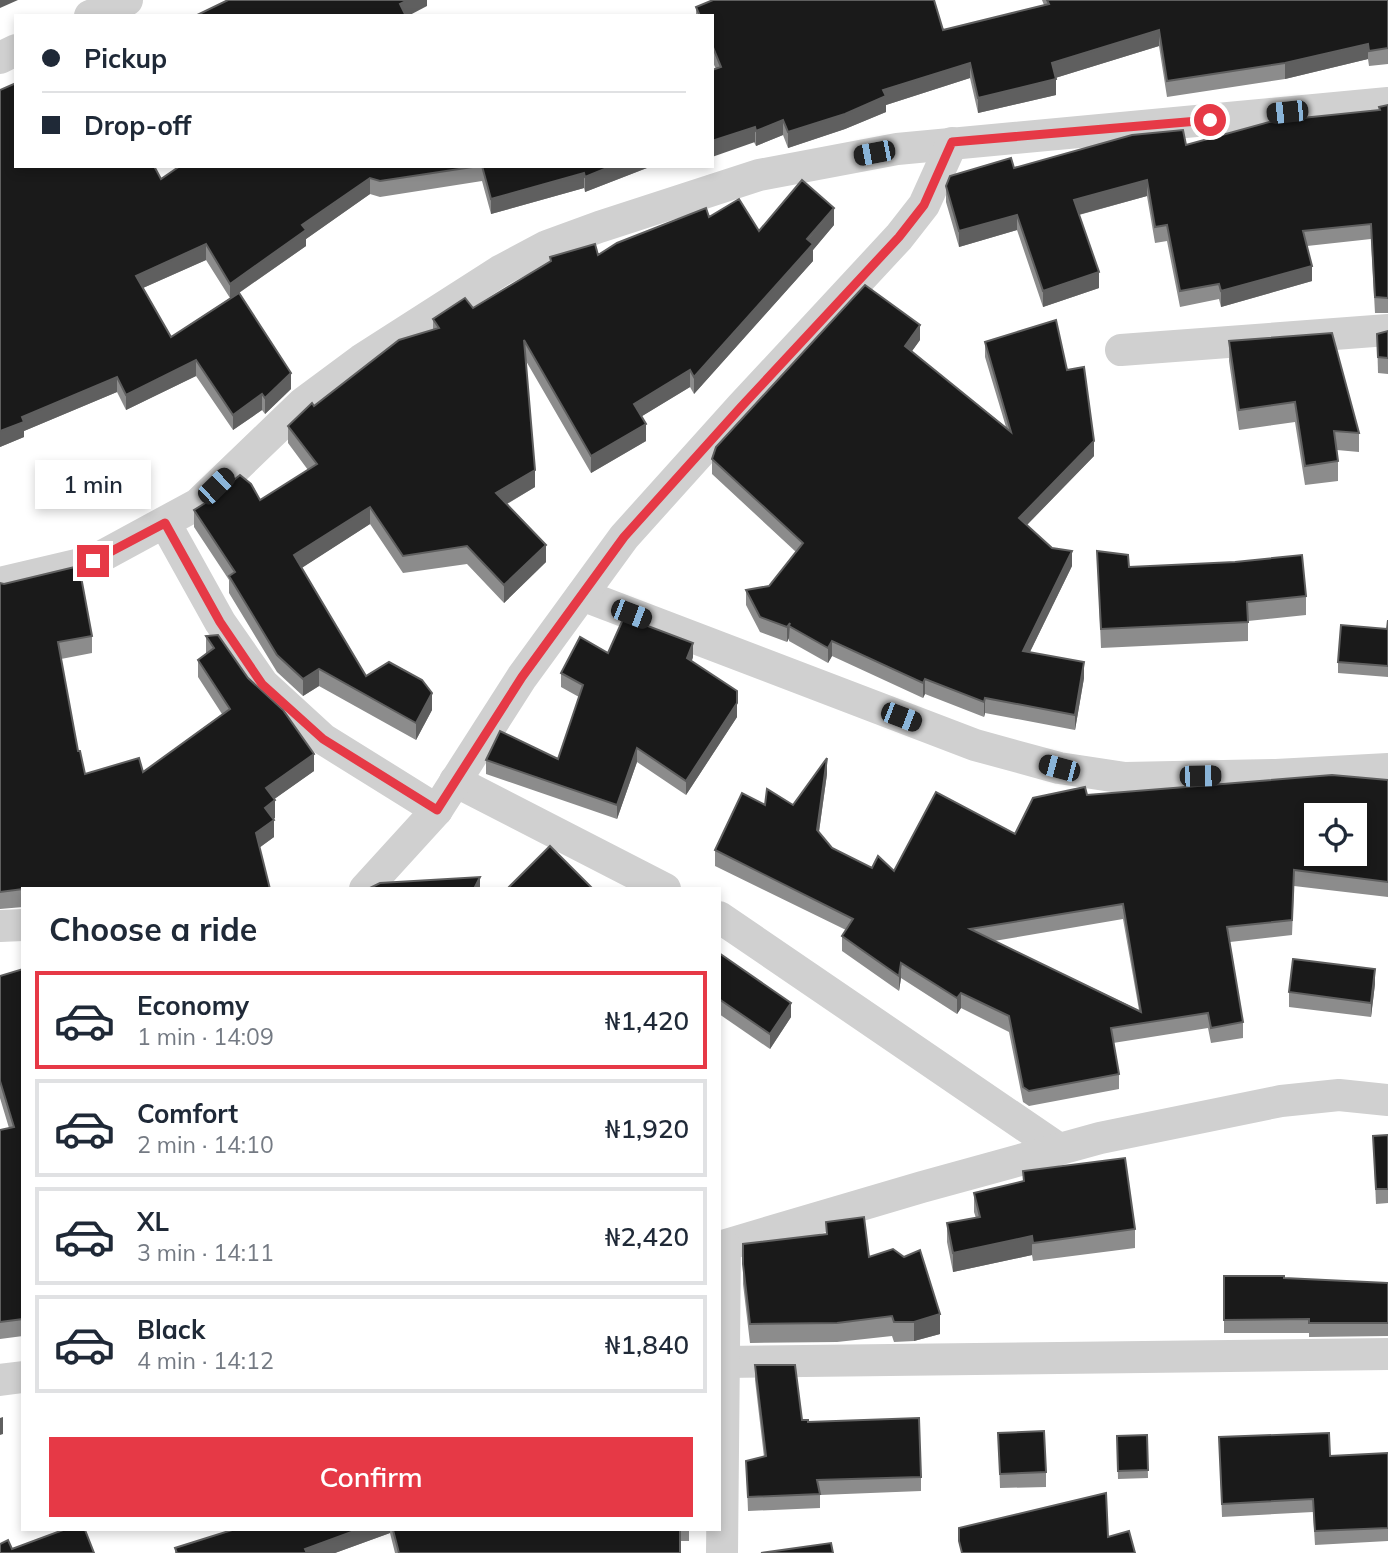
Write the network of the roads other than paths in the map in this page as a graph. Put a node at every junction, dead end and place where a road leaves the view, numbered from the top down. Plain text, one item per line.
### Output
1 (127, 0) edge
2 (95, 14) edge
3 (1388, 103) edge
4 (952, 142) junction
5 (1388, 330) edge
6 (1121, 350) dead end
7 (165, 523) junction
8 (0, 583) edge
9 (582, 595) junction
10 (1388, 769) edge
11 (455, 781) junction
12 (437, 810) junction
13 (367, 887) edge
14 (661, 887) edge
15 (721, 918) edge
16 (21, 925) edge
17 (0, 926) edge
18 (1388, 1100) edge
19 (1059, 1149) junction
20 (722, 1247) edge
21 (1388, 1354) edge
22 (724, 1362) junction
23 (21, 1377) edge
24 (0, 1380) edge
25 (722, 1553) edge

1 - 2 street
3 - 4 street
4 - 7 street
4 - 9 street
5 - 6 street
7 - 8 street
7 - 12 street
9 - 10 street
9 - 11 street
11 - 12 street
11 - 14 street
12 - 13 street
15 - 19 street
16 - 17 street
18 - 19 street
19 - 20 street
20 - 22 street
21 - 22 street
22 - 25 street
23 - 24 street

